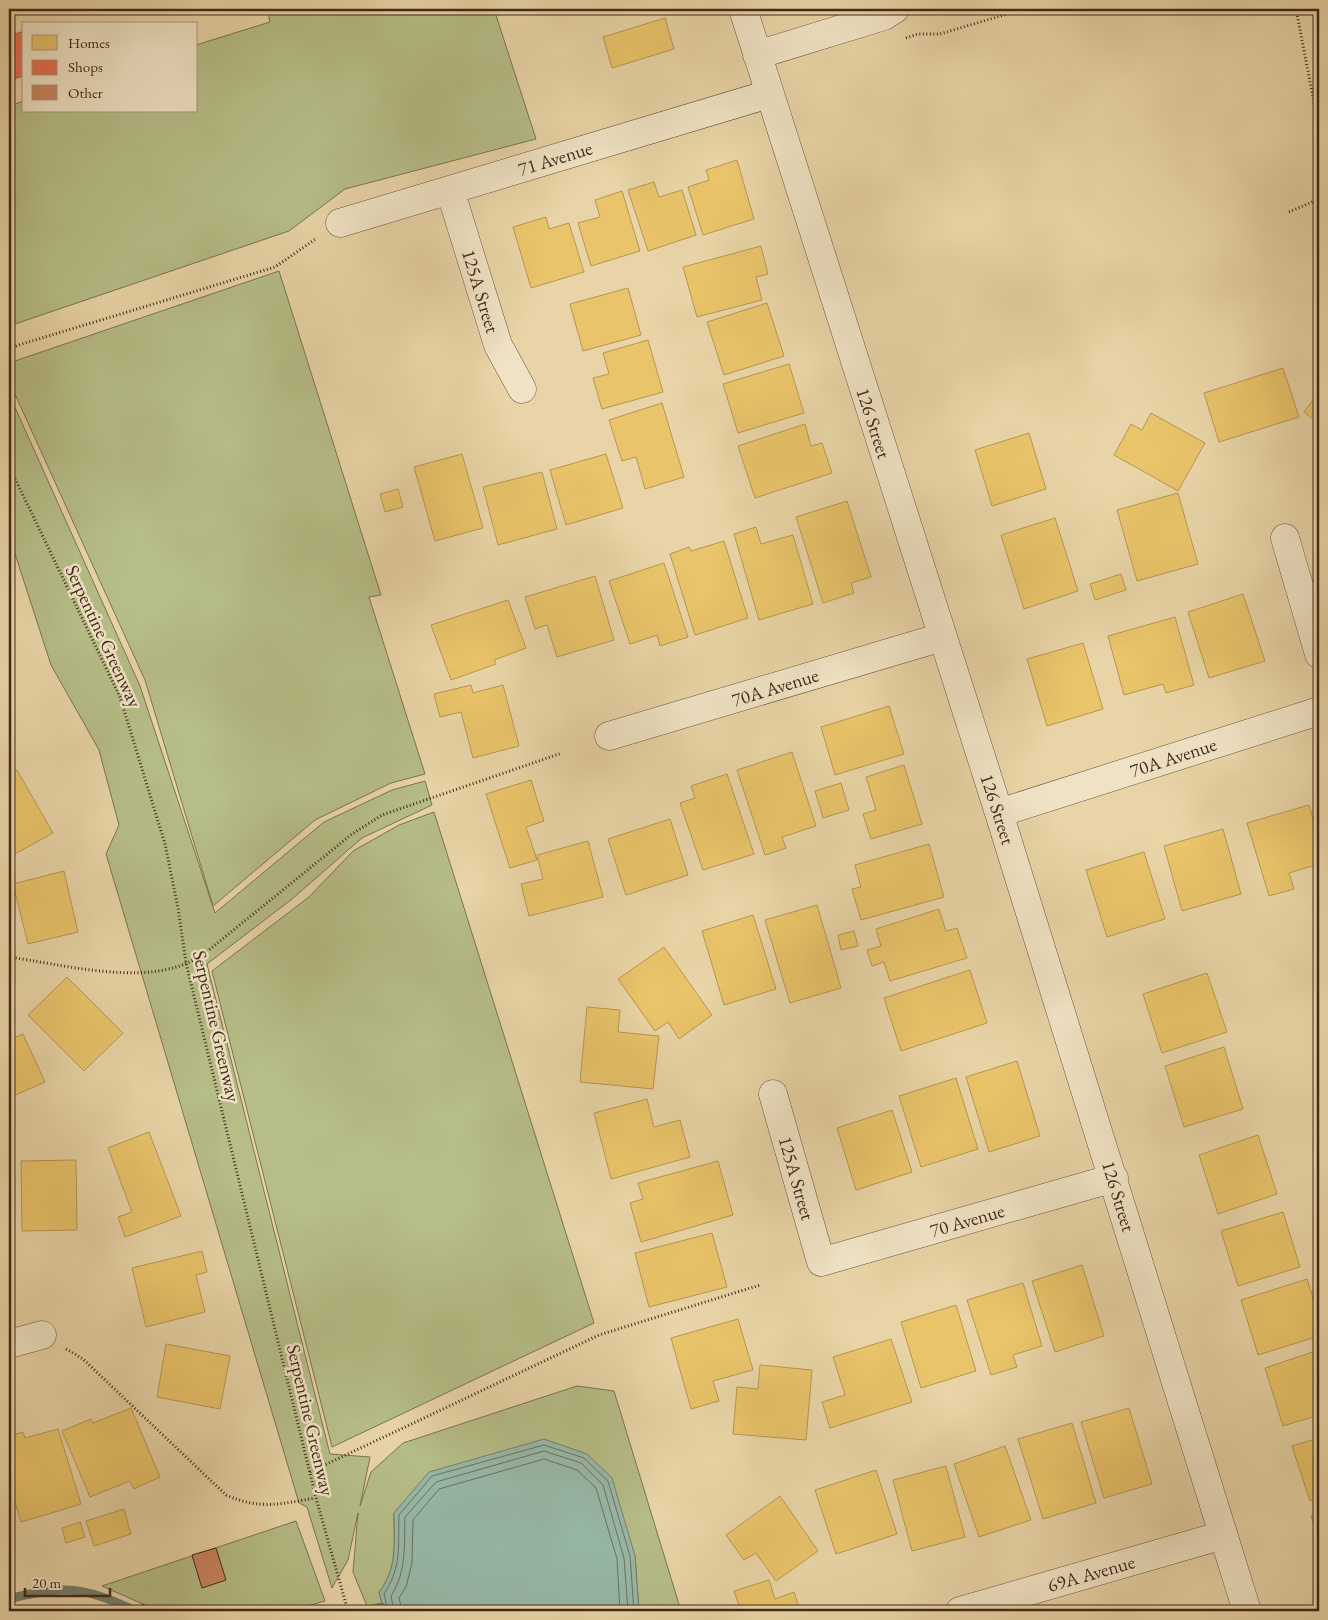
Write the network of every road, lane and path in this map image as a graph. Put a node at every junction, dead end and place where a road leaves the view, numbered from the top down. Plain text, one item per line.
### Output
1 (743, 9) edge
2 (894, 9) edge
3 (1024, 9) edge
4 (1296, 9) edge
5 (904, 38) dead end
6 (757, 55) junction
7 (770, 94) junction
8 (1319, 128) edge
9 (450, 190) junction
10 (1319, 199) edge
11 (1289, 212) dead end
12 (340, 224) joint
13 (9, 348) edge
14 (522, 389) dead end
15 (9, 466) edge
16 (1284, 538) dead end
17 (942, 637) junction
18 (1319, 654) edge
19 (1319, 711) edge
20 (609, 736) dead end
21 (562, 753) dead end
22 (999, 813) junction
23 (9, 957) edge
24 (186, 964) junction
25 (773, 1094) dead end
26 (1114, 1178) junction
27 (821, 1262) joint
28 (760, 1285) dead end
29 (42, 1335) joint
30 (9, 1344) edge
31 (310, 1472) junction
32 (316, 1498) junction
33 (1223, 1535) junction
34 (144, 1604) dead end
35 (139, 1611) edge
36 (348, 1611) edge
37 (960, 1611) edge
38 (1247, 1611) edge

1 - 6 street, 126 Street
2 - 6 street
3 - 5 path
4 - 8 path
6 - 7 street, 126 Street
7 - 9 street, 71 Avenue
7 - 17 street, 126 Street
9 - 12 street, 71 Avenue
9 - 14 street, 125A Street
10 - 11 path
12 - 13 path
15 - 24 path, Serpentine Greenway
16 - 18 street
17 - 20 street, 70A Avenue
17 - 22 street, 126 Street
19 - 22 street, 70A Avenue
21 - 24 path
22 - 26 street, 126 Street
23 - 24 path
24 - 31 path, Serpentine Greenway
25 - 27 street, 125A Street
26 - 27 street, 70 Avenue
26 - 33 street, 126 Street
28 - 31 path
29 - 30 street
29 - 32 path
31 - 32 path, Serpentine Greenway
32 - 36 path, Serpentine Greenway
33 - 37 street, 69A Avenue
33 - 38 street, 126 Street
34 - 35 path

